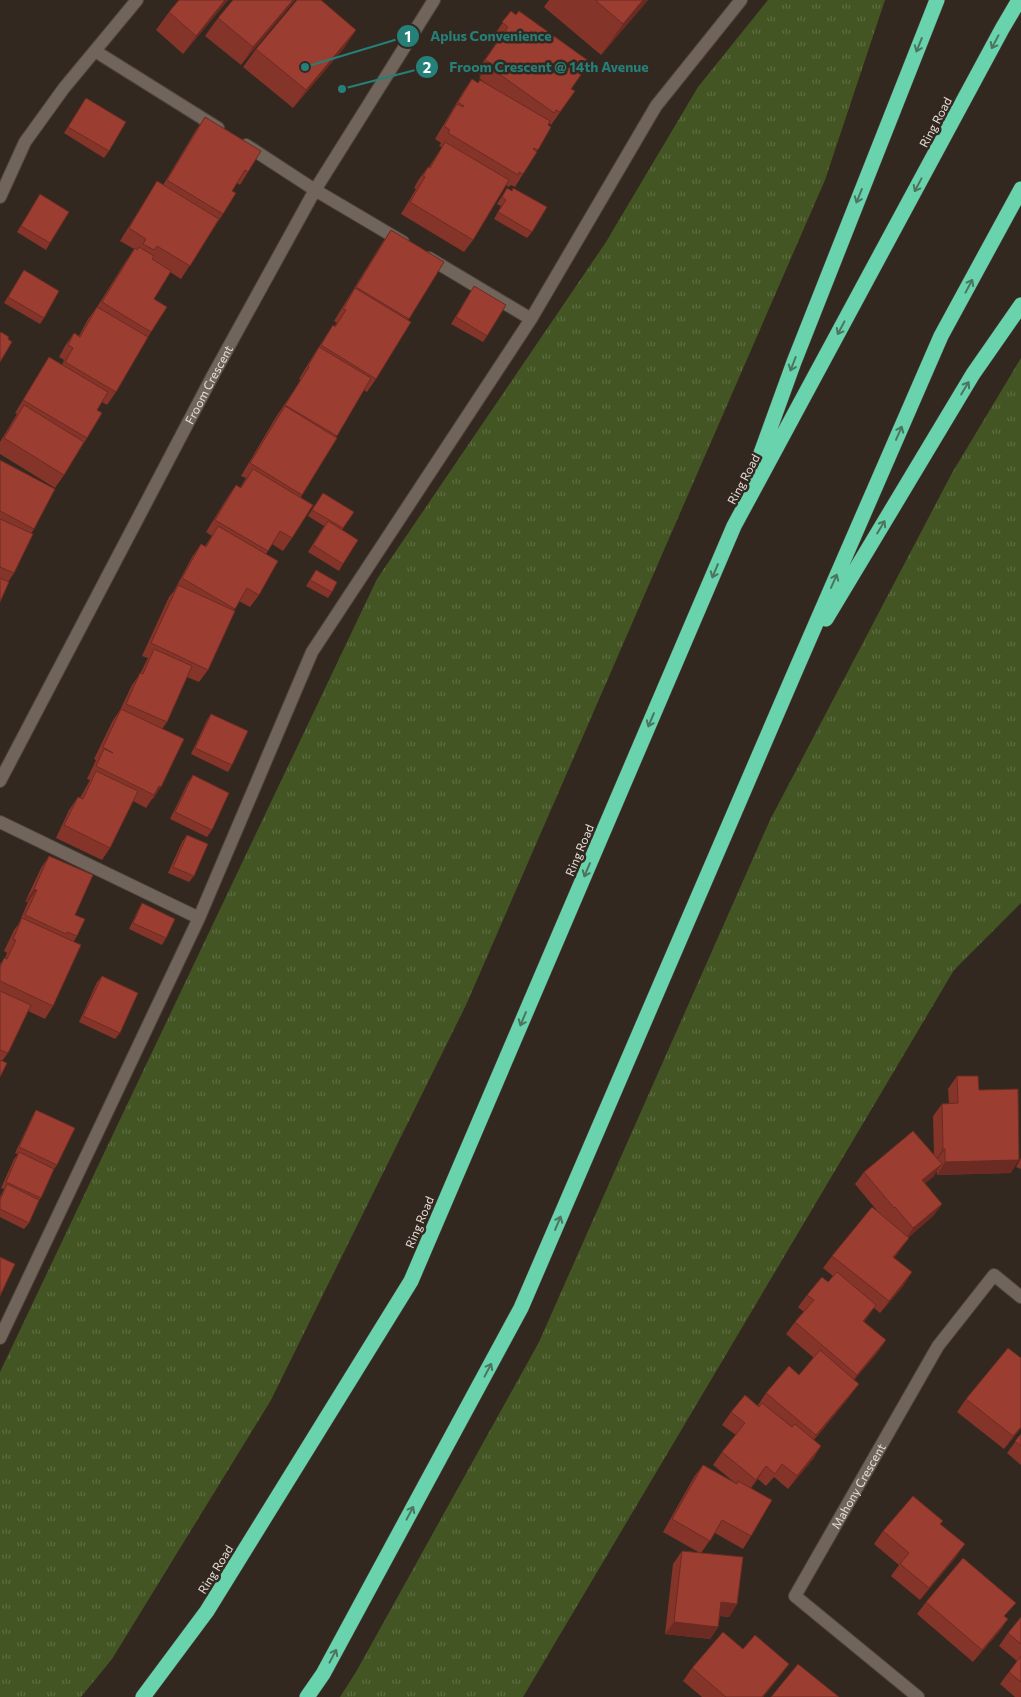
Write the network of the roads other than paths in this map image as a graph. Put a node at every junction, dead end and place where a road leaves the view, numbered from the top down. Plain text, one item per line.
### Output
1 (137, 0) edge
2 (741, 0) edge
3 (937, 0) edge
4 (1019, 0) edge
5 (430, 2) edge
6 (95, 51) junction
7 (315, 190) junction
8 (1021, 190) edge
9 (0, 197) edge
10 (1021, 305) edge
11 (531, 319) junction
12 (734, 526) junction
13 (794, 674) junction
14 (0, 780) edge
15 (0, 822) edge
16 (199, 918) junction
17 (1021, 1297) edge
18 (0, 1338) edge
19 (143, 1697) edge
20 (307, 1697) edge
21 (918, 1697) edge

1 - 6 street
2 - 11 street
3 -> 12 highway
4 -> 12 highway, Ring Road
5 - 7 street, Froom Crescent
6 - 7 street
6 - 9 street
7 - 11 street
7 - 14 street, Froom Crescent
13 -> 8 highway
13 -> 10 highway
11 - 16 street
12 -> 19 highway, Ring Road
20 -> 13 highway
15 - 16 street
16 - 18 street
17 - 21 street, Mahony Crescent

